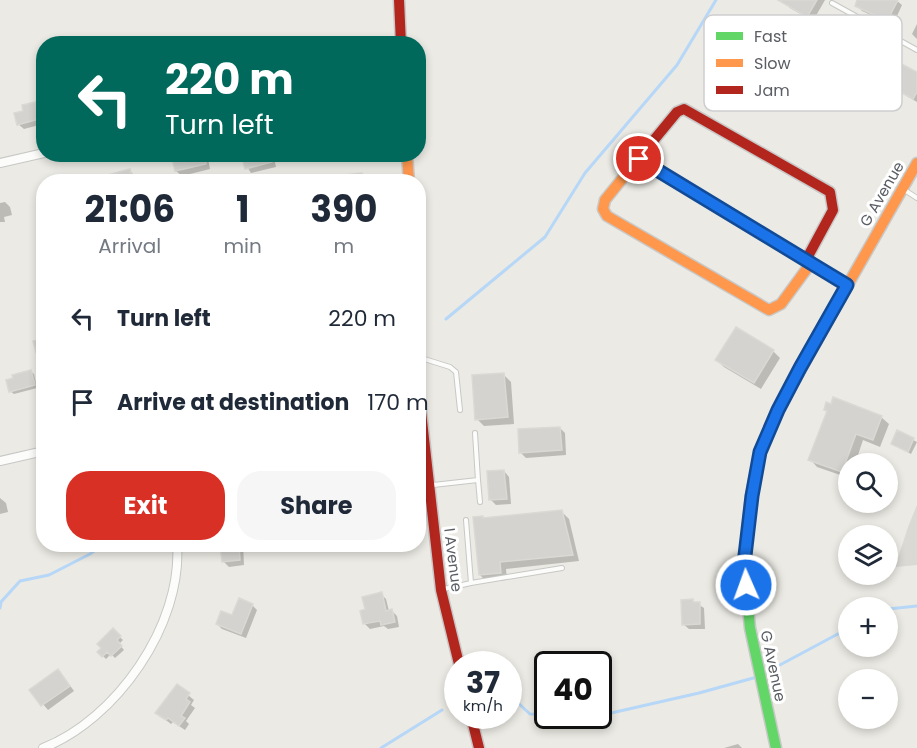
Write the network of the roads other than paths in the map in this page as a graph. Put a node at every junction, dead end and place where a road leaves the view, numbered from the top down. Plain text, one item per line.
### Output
1 (399, 0) edge
2 (832, 3) dead end
3 (854, 15) edge
4 (400, 36) edge
5 (902, 42) edge
6 (917, 50) edge
7 (36, 155) edge
8 (639, 159) junction
9 (0, 163) edge
10 (917, 163) edge
11 (902, 189) junction
12 (917, 198) edge
13 (808, 261) junction
14 (847, 285) junction
15 (426, 360) edge
16 (460, 410) dead end
17 (475, 433) dead end
18 (36, 453) edge
19 (426, 458) edge
20 (0, 461) edge
21 (478, 480) junction
22 (429, 485) junction
23 (480, 502) dead end
24 (466, 520) dead end
25 (176, 552) edge
26 (562, 568) dead end
27 (471, 583) junction
28 (441, 590) junction
29 (456, 651) edge
30 (474, 729) edge
31 (43, 748) edge
32 (479, 748) edge
33 (776, 748) edge

1 - 4 street
2 - 3 lane
5 - 6 lane
7 - 9 street
8 - 13 street
8 - 13 street
8 - 13 street
10 - 11 street, G Avenue
11 - 12 lane
11 - 14 street, G Avenue
13 - 14 street
14 - 33 street, G Avenue
15 - 16 lane
17 - 21 lane
18 - 20 street
19 - 22 street, I Avenue
21 - 22 lane
21 - 23 lane
22 - 28 street, I Avenue
24 - 27 lane
25 - 31 street
26 - 27 lane
27 - 28 lane
28 - 29 street, I Avenue
30 - 32 street

